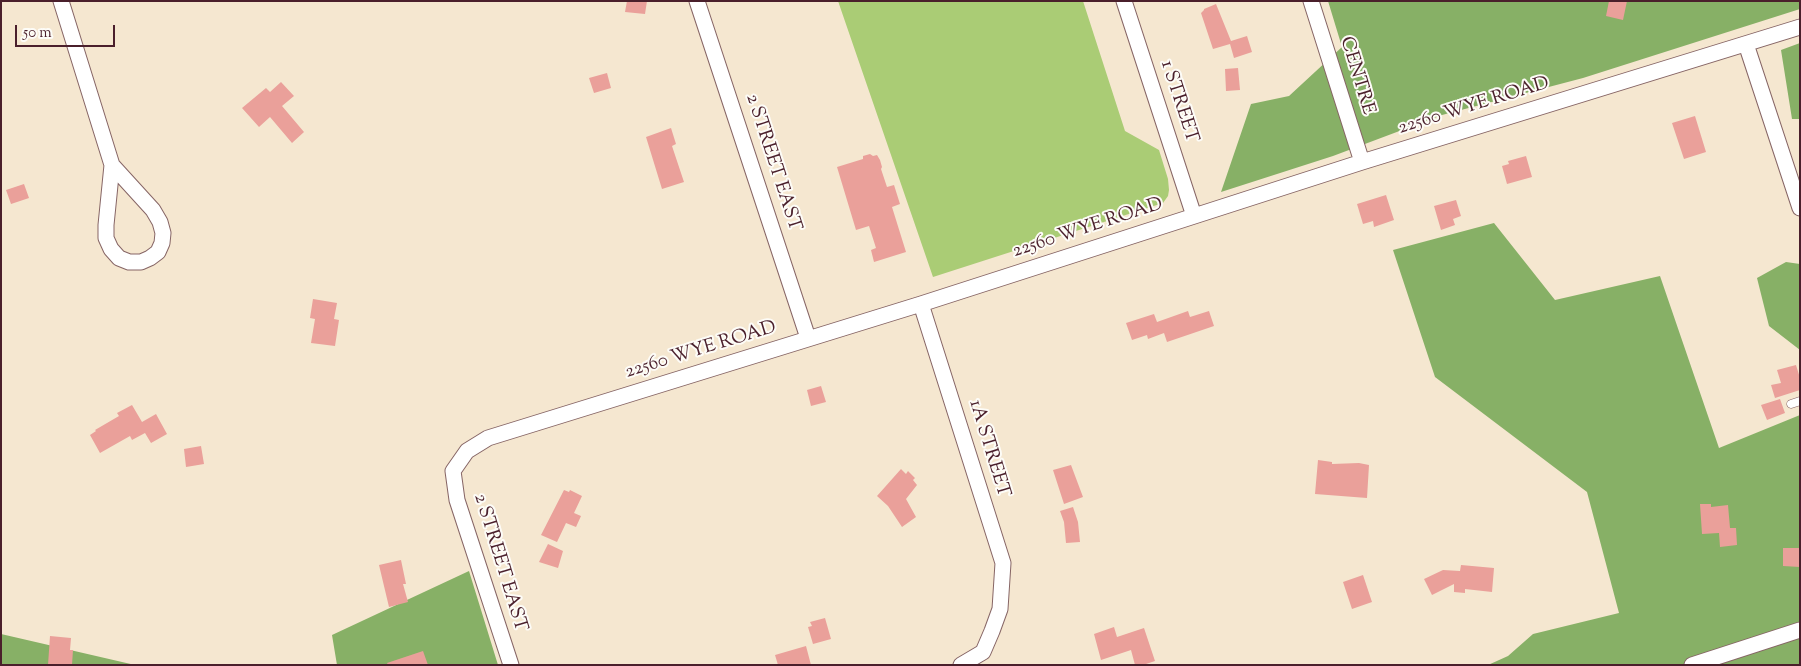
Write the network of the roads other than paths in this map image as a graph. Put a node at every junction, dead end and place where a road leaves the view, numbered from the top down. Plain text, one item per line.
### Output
1 (60, 1) edge
2 (697, 1) edge
3 (1124, 1) edge
4 (1311, 1) edge
5 (1800, 27) edge
6 (1746, 44) junction
7 (1362, 162) junction
8 (112, 166) junction
9 (1800, 208) edge
10 (1194, 216) junction
11 (922, 304) junction
12 (808, 338) junction
13 (1800, 401) edge
14 (1790, 404) dead end
15 (453, 471) joint
16 (1800, 630) edge
17 (511, 665) edge
18 (961, 665) edge
19 (1692, 665) edge

1 - 8 street
2 - 12 street, 2 STREET EAST
3 - 10 street, 1 STREET
4 - 7 street, CENTRE
5 - 6 street, 22560 WYE ROAD
6 - 7 street, 22560 WYE ROAD
6 - 9 street
7 - 10 street, 22560 WYE ROAD
8 - 8 street
10 - 11 street, 22560 WYE ROAD
11 - 12 street, 22560 WYE ROAD
11 - 18 street, 1A STREET
12 - 15 street, 22560 WYE ROAD
13 - 14 lane
15 - 17 street, 2 STREET EAST
16 - 19 street

